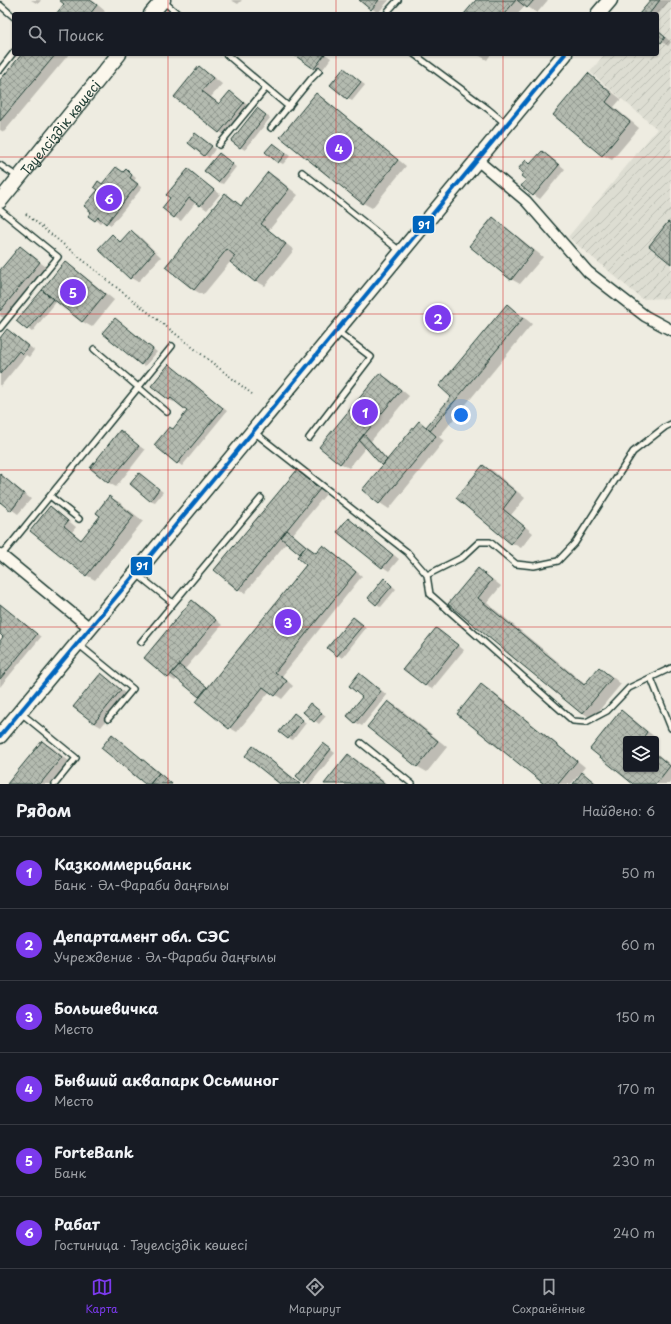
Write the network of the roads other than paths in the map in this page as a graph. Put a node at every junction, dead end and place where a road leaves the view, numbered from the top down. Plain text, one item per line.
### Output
1 (162, 0) edge
2 (398, 0) edge
3 (0, 5) edge
4 (153, 12) edge
5 (176, 12) edge
6 (388, 12) edge
7 (12, 15) edge
8 (12, 55) edge
9 (117, 56) edge
10 (228, 56) edge
11 (417, 56) edge
12 (563, 56) edge
13 (0, 70) edge
14 (320, 71) dead end
15 (266, 88) junction
16 (289, 107) junction
17 (506, 124) junction
18 (271, 128) dead end
19 (219, 145) dead end
20 (477, 160) junction
21 (0, 165) edge
22 (302, 172) dead end
23 (18, 178) junction
24 (0, 201) edge
25 (0, 210) edge
26 (401, 252) junction
27 (0, 328) edge
28 (336, 330) junction
29 (671, 330) edge
30 (172, 346) dead end
31 (94, 349) dead end
32 (138, 388) junction
33 (167, 412) dead end
34 (671, 424) edge
35 (253, 431) junction
36 (309, 438) dead end
37 (50, 496) junction
38 (261, 498) dead end
39 (79, 519) dead end
40 (0, 555) edge
41 (136, 573) junction
42 (428, 575) junction
43 (173, 603) junction
44 (90, 628) junction
45 (141, 642) dead end
46 (77, 643) junction
47 (671, 668) edge
48 (651, 678) junction
49 (20, 712) junction
50 (108, 719) dead end
51 (671, 728) edge
52 (0, 736) edge
53 (361, 743) dead end
54 (55, 784) edge
55 (412, 784) edge

1 - 4 main road
1 - 5 lane
2 - 6 lane
3 - 7 lane
8 - 13 lane
9 - 23 main road, Тәуелсіздік көшесі
10 - 15 lane
11 - 17 lane
12 - 17 main road
14 - 16 lane
15 - 16 lane
15 - 19 lane
16 - 18 lane
17 - 20 main road
20 - 26 main road
20 - 29 street
21 - 23 lane
22 - 26 lane
23 - 24 main road, Тәуелсіздік көшесі
25 - 27 lane
26 - 28 main road
28 - 35 main road
28 - 36 lane
30 - 32 lane
31 - 32 lane
32 - 33 lane
32 - 37 lane
34 - 42 lane
35 - 41 main road
35 - 42 lane
37 - 39 lane
37 - 40 lane
38 - 43 lane
40 - 44 street
41 - 43 lane
41 - 44 main road
42 - 48 lane
43 - 45 lane
44 - 46 main road
46 - 49 main road
46 - 50 lane
47 - 48 lane
48 - 51 lane
49 - 52 main road
49 - 54 lane
53 - 55 lane

